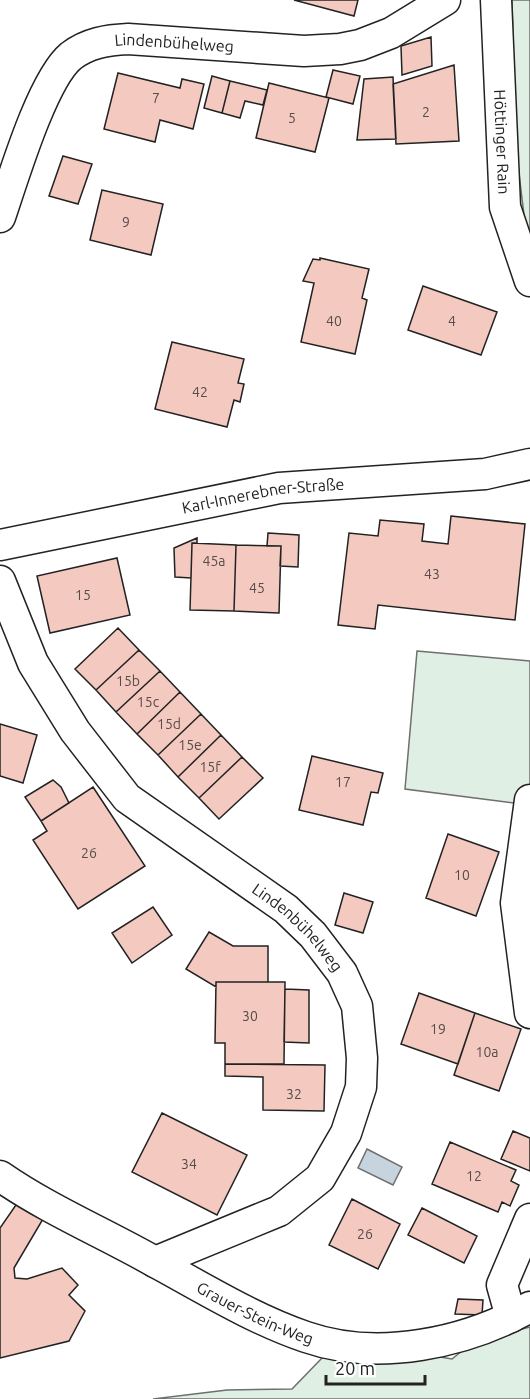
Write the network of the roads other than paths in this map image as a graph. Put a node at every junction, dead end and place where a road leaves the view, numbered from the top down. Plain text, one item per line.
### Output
1 (445, 0) edge
2 (496, 0) edge
3 (0, 217) edge
4 (530, 281) edge
5 (530, 464) edge
6 (0, 545) edge
7 (0, 581) edge
8 (530, 800) edge
9 (530, 1013) edge
10 (0, 1176) edge
11 (530, 1219) edge
12 (155, 1262) junction
13 (520, 1312) edge

1 - 3 street, Lindenbühelweg
2 - 4 street, Höttinger Rain
5 - 6 street, Karl-Innerebner-Straße
7 - 12 street, Lindenbühelweg
8 - 9 street
10 - 12 street, Grauer-Stein-Weg
11 - 13 street
12 - 13 street, Grauer-Stein-Weg

